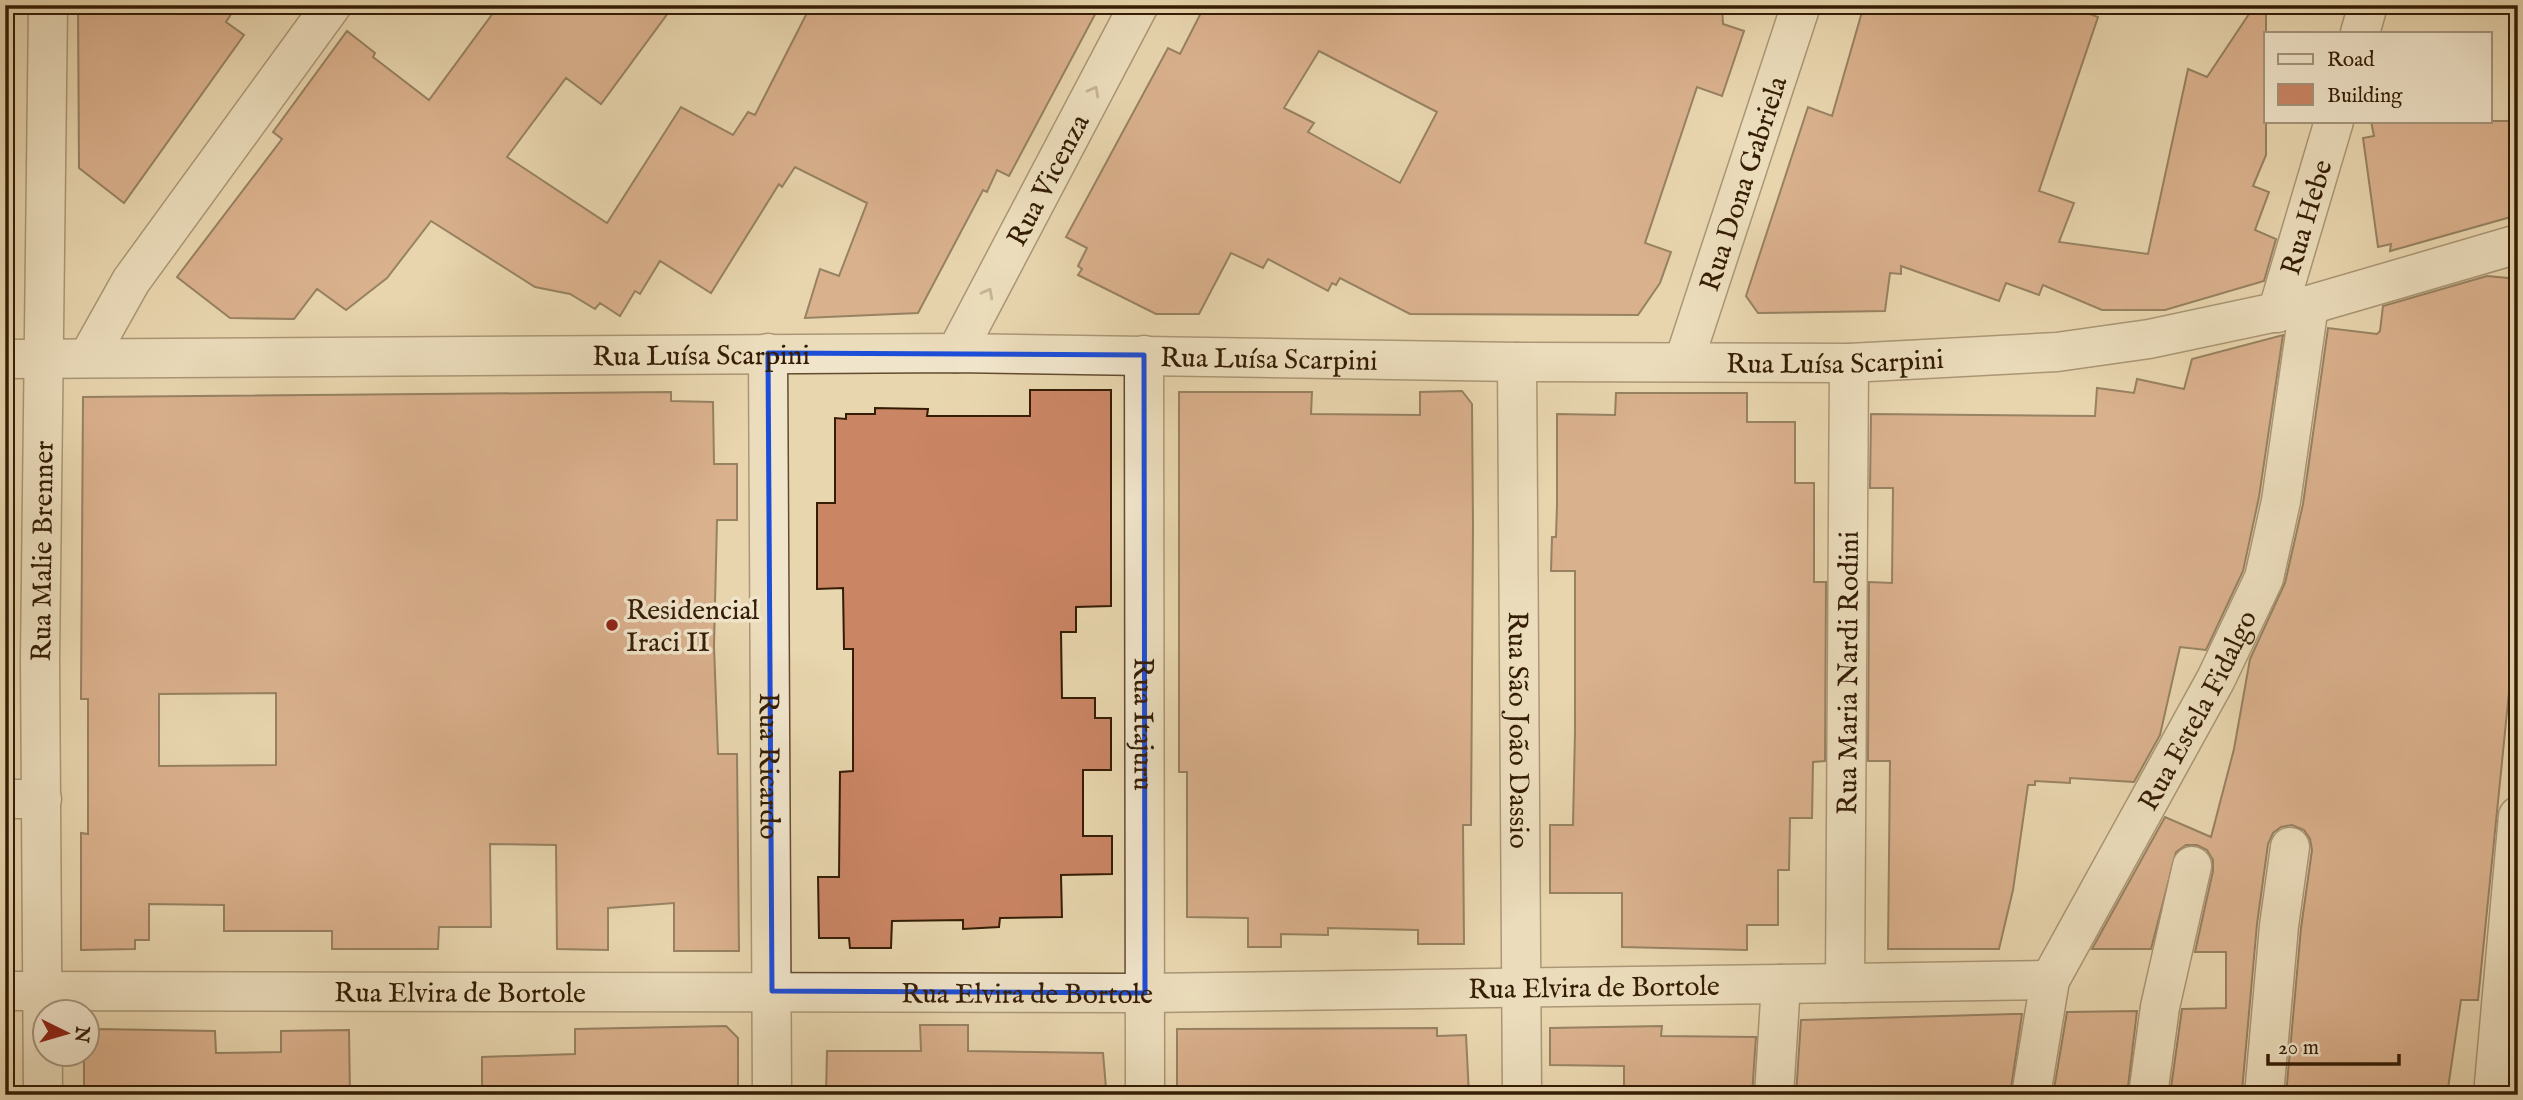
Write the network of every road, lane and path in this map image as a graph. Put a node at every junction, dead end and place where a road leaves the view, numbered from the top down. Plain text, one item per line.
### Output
1 (48, 5) edge
2 (332, 5) edge
3 (1139, 5) edge
4 (1801, 5) edge
5 (2368, 5) edge
6 (2360, 32) edge
7 (2334, 122) edge
8 (2518, 244) edge
9 (2293, 309) junction
10 (768, 353) junction
11 (956, 353) junction
12 (1144, 355) junction
13 (89, 356) junction
14 (44, 358) junction
15 (5, 359) edge
16 (1684, 361) junction
17 (1517, 362) junction
18 (1849, 363) junction
19 (24, 799) edge
20 (2518, 816) edge
21 (2290, 847) dead end
22 (2192, 866) dead end
23 (2511, 952) edge
24 (2050, 980) junction
25 (1845, 983) junction
26 (1780, 984) junction
27 (1524, 989) junction
28 (5, 991) edge
29 (43, 991) junction
30 (772, 991) junction
31 (1144, 993) junction
32 (43, 1095) edge
33 (772, 1095) edge
34 (1145, 1095) edge
35 (1522, 1095) edge
36 (1774, 1095) edge
37 (2031, 1095) edge
38 (2148, 1095) edge
39 (2264, 1095) edge
40 (2493, 1095) edge

1 - 14 street, Rua Malie Brenner
2 - 13 street
11 -> 3 street, Rua Vicenza
4 - 16 street, Rua Dona Gabriela
5 - 6 street
7 - 9 street, Rua Hebe
8 - 9 street, Rua Luísa Scarpini
9 - 18 street, Rua Luísa Scarpini
9 - 24 street, Rua Estela Fidalgo
10 - 11 street, Rua Luísa Scarpini
10 - 13 street, Rua Luísa Scarpini
10 - 30 street, Rua Ricardo
11 - 12 street, Rua Luísa Scarpini
12 - 17 street, Rua Luísa Scarpini
12 - 31 street, Rua Itajuru
13 - 14 street, Rua Luísa Scarpini
14 - 15 street, Rua Luísa Scarpini
14 - 19 street, Rua Malie Brenner
16 - 17 street, Rua Luísa Scarpini
16 - 18 street, Rua Luísa Scarpini
17 - 27 street, Rua São João Dassio
18 - 25 street, Rua Maria Nardi Rodini
19 - 29 street, Rua Malie Brenner
20 - 23 street
21 - 39 street
22 - 38 street
23 - 40 street
24 - 25 street, Rua Elvira de Bortole
24 - 37 street, Rua Estela Fidalgo
25 - 26 street, Rua Elvira de Bortole
26 - 27 street, Rua Elvira de Bortole
26 - 36 street
27 - 31 street, Rua Elvira de Bortole
27 - 35 street, Rua São João Dassio
28 - 29 street, Rua Elvira de Bortole
29 - 30 street, Rua Elvira de Bortole
29 - 32 street, Rua Malie Brenner
30 - 31 street, Rua Elvira de Bortole
30 - 33 street, Rua Ricardo
31 - 34 street, Rua Itajuru

